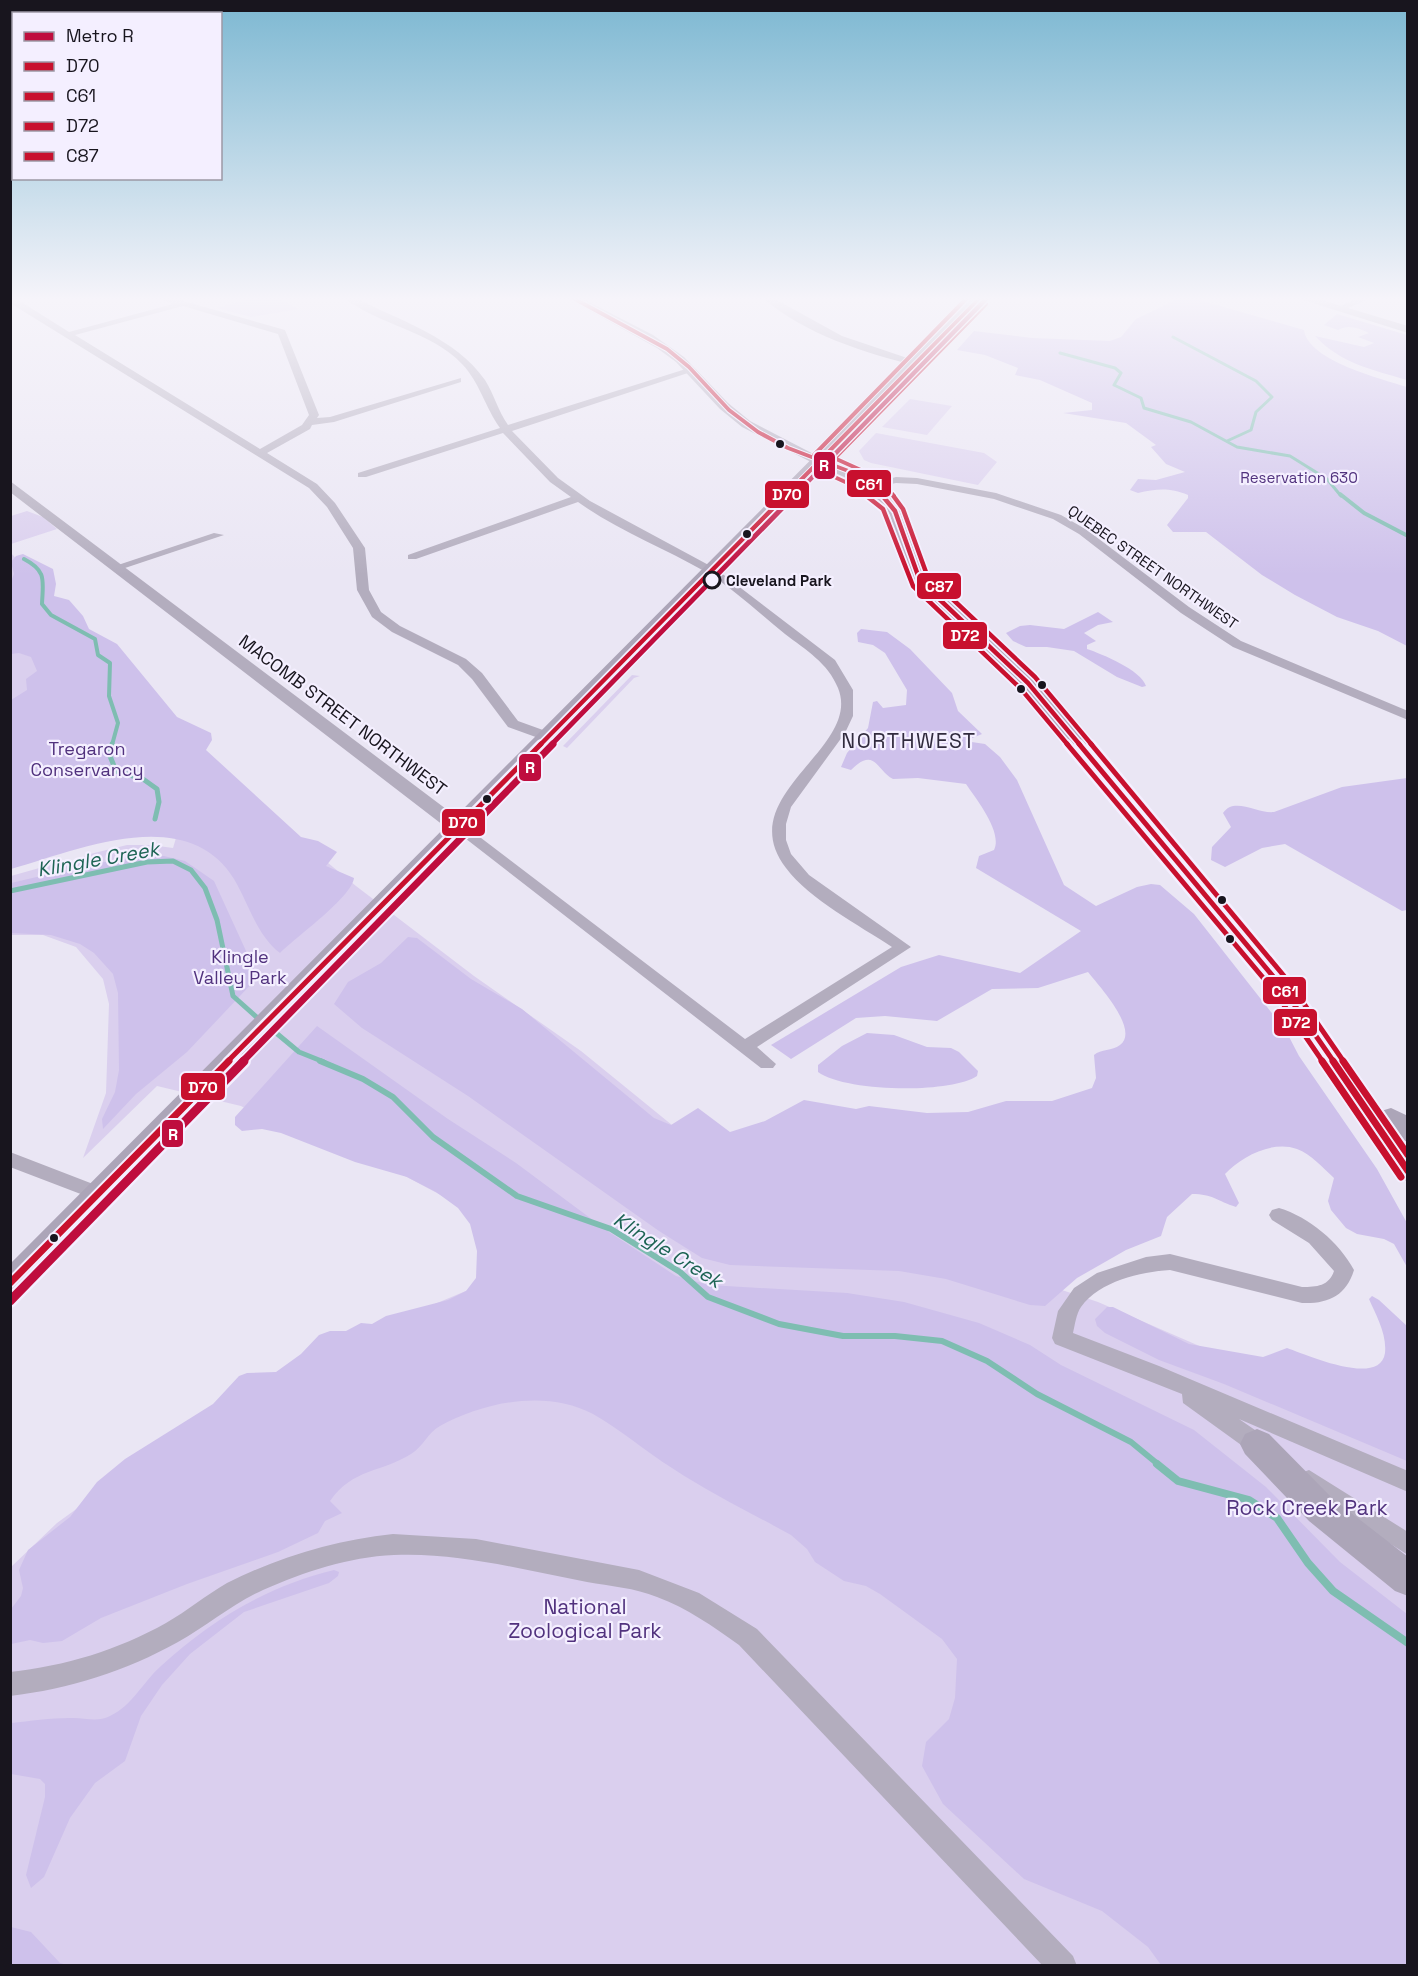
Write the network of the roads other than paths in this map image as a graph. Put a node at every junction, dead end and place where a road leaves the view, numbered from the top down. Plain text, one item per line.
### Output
1 (157, 390) edge
2 (305, 390) edge
3 (426, 390) edge
4 (486, 390) edge
5 (628, 390) edge
6 (709, 390) edge
7 (889, 390) edge
8 (311, 422) junction
9 (505, 429) junction
10 (260, 453) junction
11 (820, 461) junction
12 (362, 475) dead end
13 (10, 485) edge
14 (872, 485) junction
15 (579, 498) junction
16 (218, 535) dead end
17 (412, 557) dead end
18 (118, 567) junction
19 (712, 571) junction
20 (1407, 716) edge
21 (549, 737) junction
22 (459, 828) junction
23 (1282, 987) junction
24 (745, 1047) junction
25 (767, 1064) dead end
26 (1402, 1130) edge
27 (10, 1159) edge
28 (1407, 1172) edge
29 (99, 1194) junction
30 (1278, 1215) dead end
31 (10, 1284) edge
32 (1152, 1372) junction
33 (1257, 1444) junction
34 (1407, 1482) edge
35 (1407, 1545) edge
36 (1407, 1579) edge
37 (10, 1684) edge
38 (1063, 1965) edge

1 - 10 street
2 - 8 street
3 - 8 street
4 - 9 street
5 - 9 street
6 - 11 street
7 - 11 main road
8 - 10 street
9 - 12 street
9 - 15 street
10 - 21 street
11 - 14 main road
11 - 19 main road
13 - 18 street, MACOMB STREET NORTHWEST
14 - 20 street, QUEBEC STREET NORTHWEST
14 - 23 main road
15 - 17 street
15 - 19 street
16 - 18 street
18 - 22 street, MACOMB STREET NORTHWEST
19 - 21 main road
19 - 24 street
21 - 22 main road
22 - 24 street, MACOMB STREET NORTHWEST
22 - 29 main road
23 - 26 main road
23 - 28 main road
24 - 25 street, MACOMB STREET NORTHWEST
27 - 29 street
29 - 31 main road
30 - 32 street
32 - 33 street
32 - 34 street
33 - 35 street
33 - 36 main road
37 - 38 street

